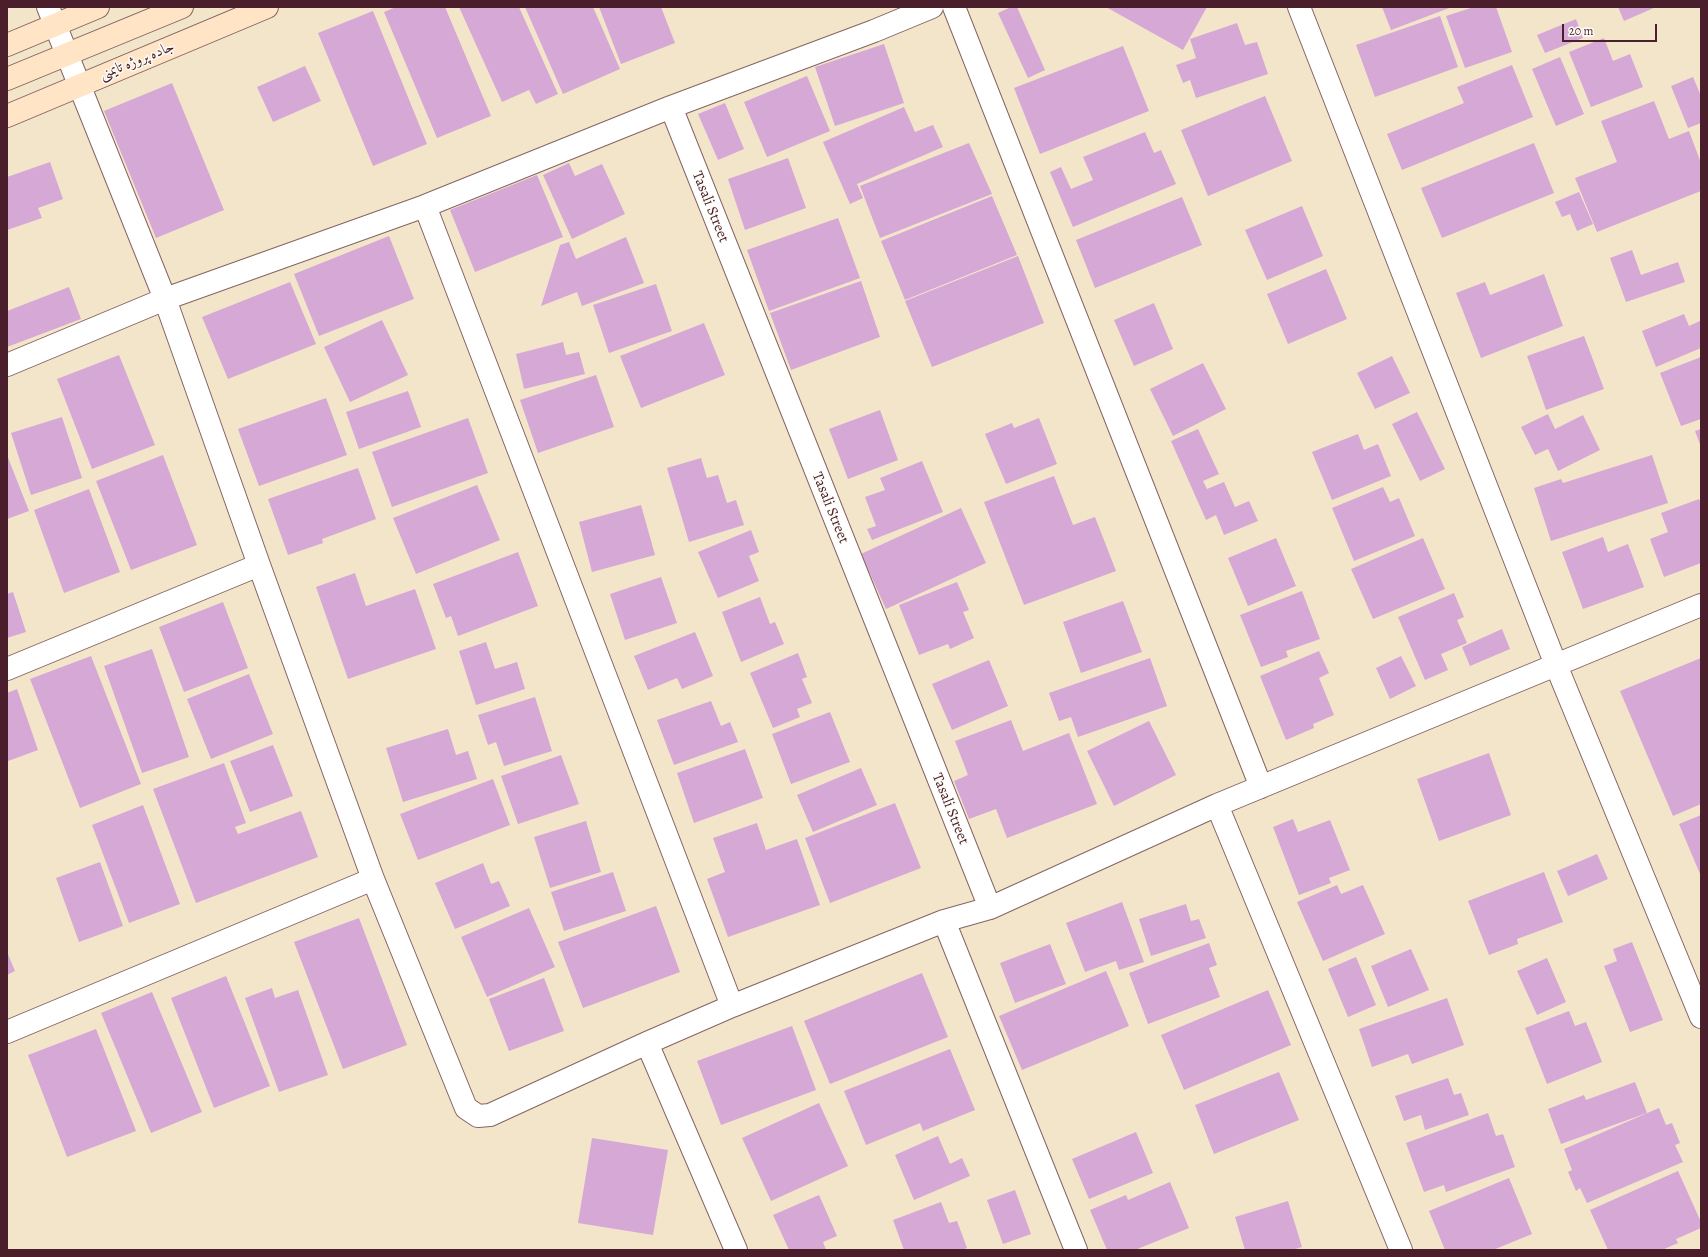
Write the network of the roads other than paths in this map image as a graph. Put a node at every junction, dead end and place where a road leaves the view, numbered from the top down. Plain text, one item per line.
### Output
1 (98, 7) edge
2 (182, 7) edge
3 (267, 7) edge
4 (932, 7) edge
5 (954, 7) edge
6 (1299, 7) edge
7 (51, 16) edge
8 (7, 45) edge
9 (66, 54) junction
10 (7, 79) edge
11 (79, 85) junction
12 (670, 107) junction
13 (7, 116) edge
14 (425, 206) junction
15 (165, 299) junction
16 (7, 365) edge
17 (259, 566) junction
18 (1701, 605) edge
19 (1556, 665) junction
20 (7, 669) edge
21 (1261, 787) junction
22 (1217, 805) junction
23 (373, 879) junction
24 (990, 908) junction
25 (944, 921) junction
26 (732, 1006) junction
27 (1701, 1017) edge
28 (7, 1032) edge
29 (646, 1043) junction
30 (736, 1250) edge
31 (1076, 1250) edge
32 (1401, 1250) edge

1 - 7 main road
2 - 9 main road
3 - 11 main road, جاده پروژه تایمنی
4 - 12 street
5 - 21 street
6 - 19 street
7 - 8 main road
7 - 9 street
9 - 10 main road
9 - 11 street
11 - 13 main road, جاده پروژه تایمنی
11 - 15 street
12 - 14 street
12 - 24 street, Tasali Street
14 - 15 street
14 - 26 street
15 - 16 street
15 - 17 street
17 - 20 street
17 - 23 street
18 - 19 street
19 - 21 street
19 - 27 street
21 - 22 street
22 - 24 street
22 - 32 street
23 - 28 street
23 - 29 street
24 - 25 street
25 - 26 street
25 - 31 street
26 - 29 street
29 - 30 street

